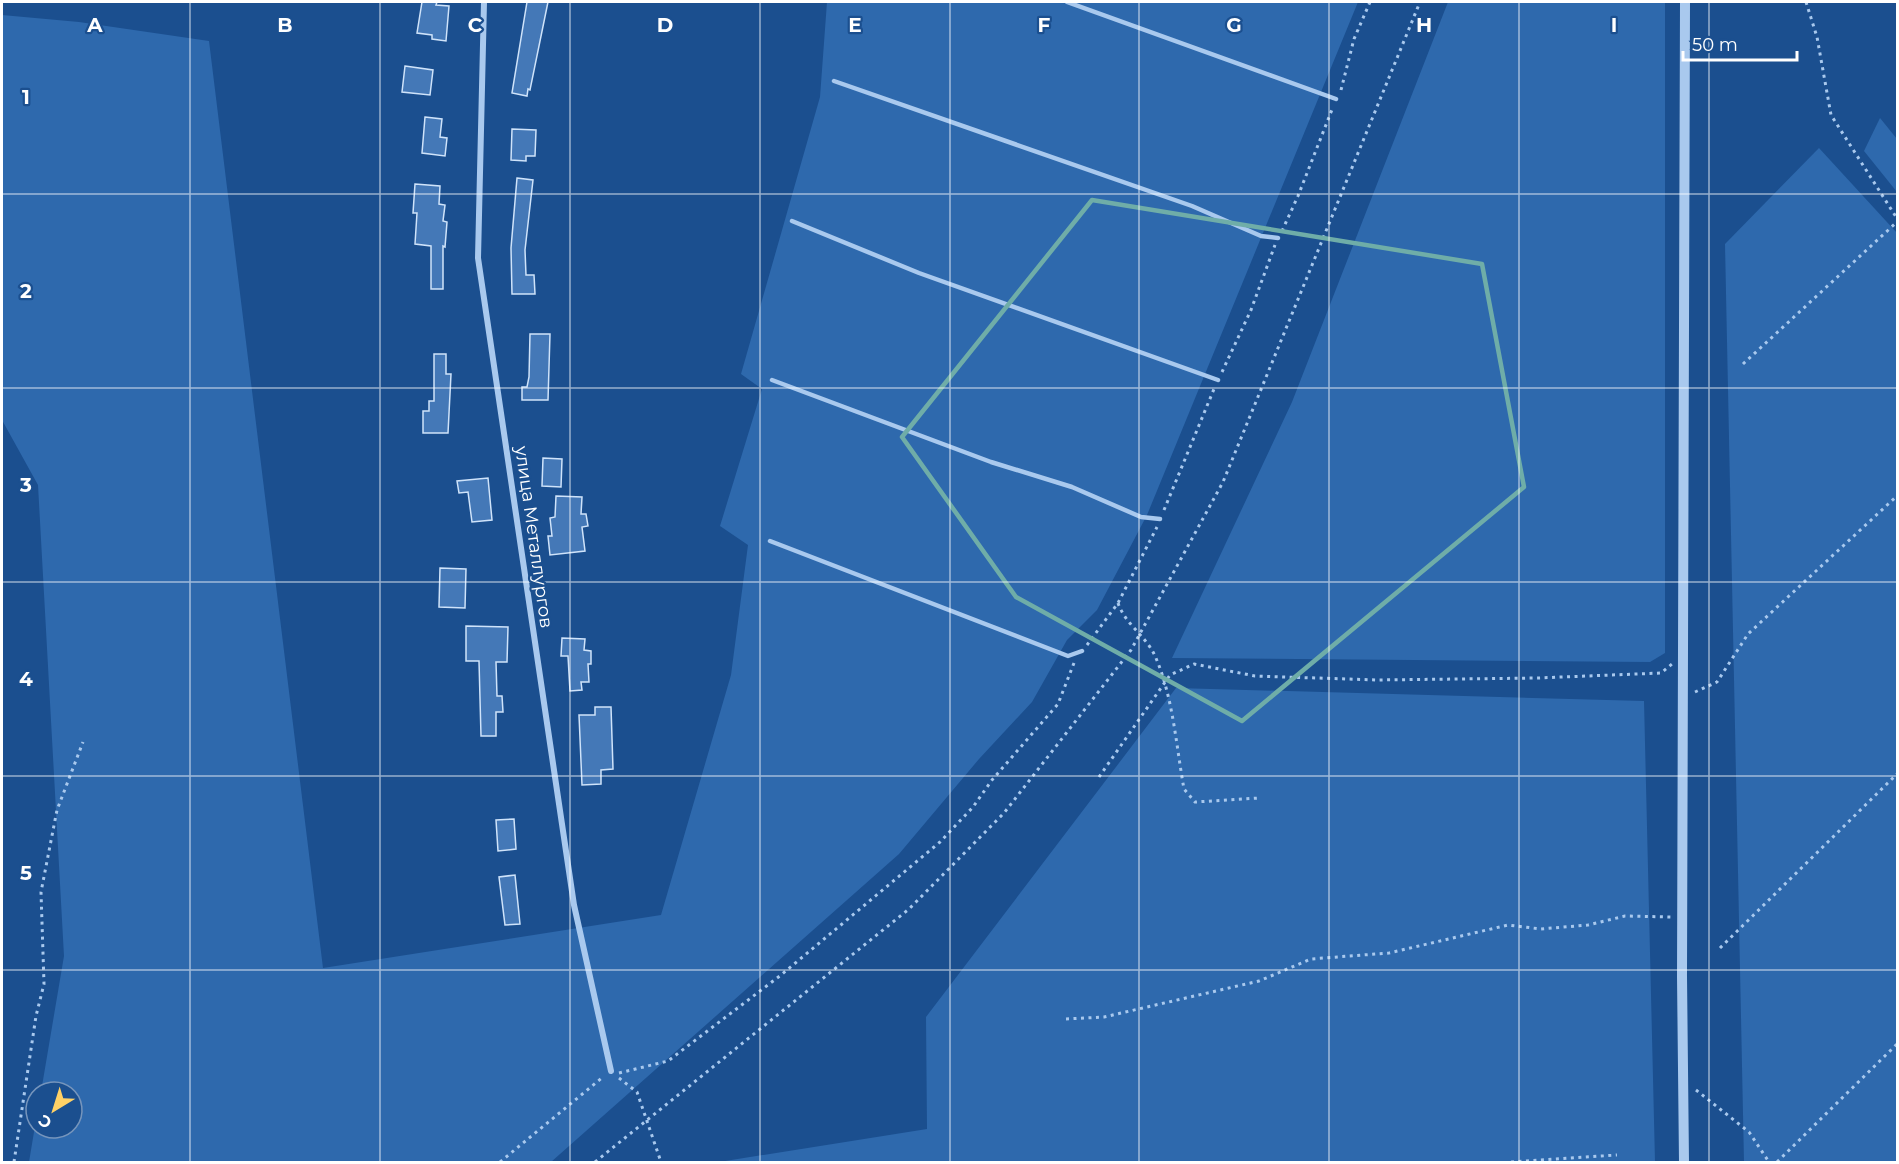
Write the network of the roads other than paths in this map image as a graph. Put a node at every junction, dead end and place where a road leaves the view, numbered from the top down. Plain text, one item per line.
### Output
1 (484, 2) edge
2 (1067, 2) edge
3 (1685, 2) edge
4 (834, 81) dead end
5 (1336, 99) dead end
6 (792, 221) dead end
7 (1278, 238) dead end
8 (772, 380) dead end
9 (1218, 380) dead end
10 (1160, 519) dead end
11 (770, 541) dead end
12 (1082, 651) dead end
13 (611, 1071) road end
14 (1684, 1162) edge

1 - 13 street, улица Металлургов
2 - 5 lane
3 - 14 street
4 - 7 lane
6 - 9 lane
8 - 10 lane
11 - 12 lane

